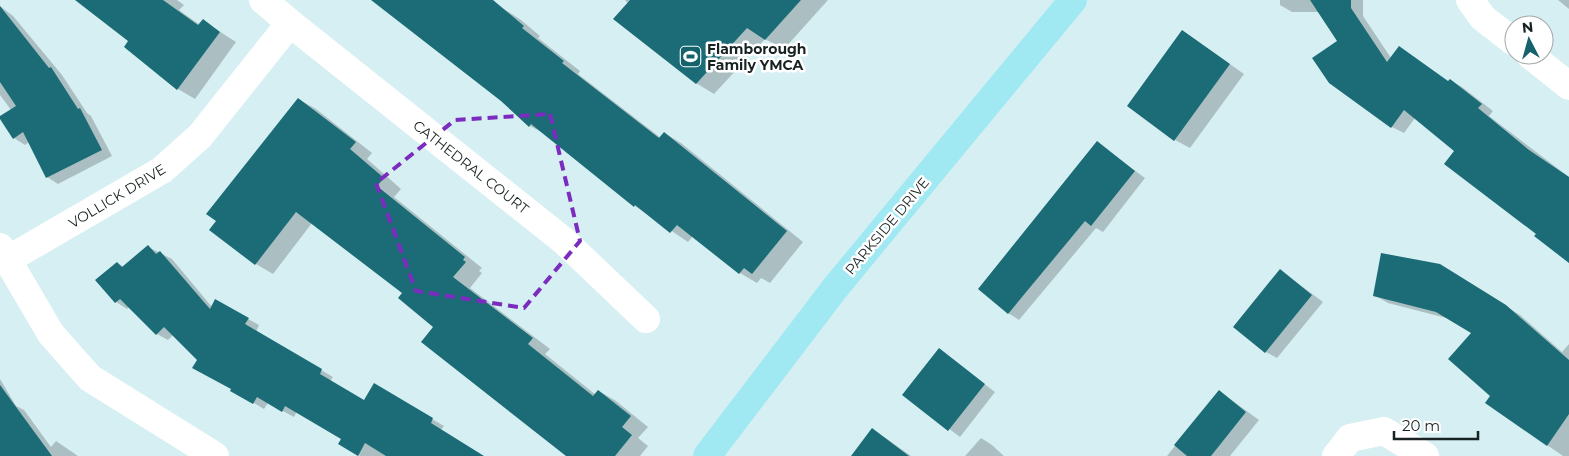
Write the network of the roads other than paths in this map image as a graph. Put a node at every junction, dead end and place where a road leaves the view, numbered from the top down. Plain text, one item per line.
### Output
1 (264, 0) edge
2 (1073, 0) edge
3 (1470, 0) edge
4 (290, 24) junction
5 (1504, 34) edge
6 (1543, 65) edge
7 (1569, 86) edge
8 (4, 254) edge
9 (646, 319) dead end
10 (1343, 447) edge
11 (215, 456) edge
12 (707, 456) edge
13 (1425, 456) edge

1 - 4 street, CATHEDRAL COURT
2 - 12 main road, PARKSIDE DRIVE
3 - 5 street
4 - 8 street, VOLLICK DRIVE
4 - 9 street, CATHEDRAL COURT
6 - 7 street
8 - 11 street
10 - 13 street

